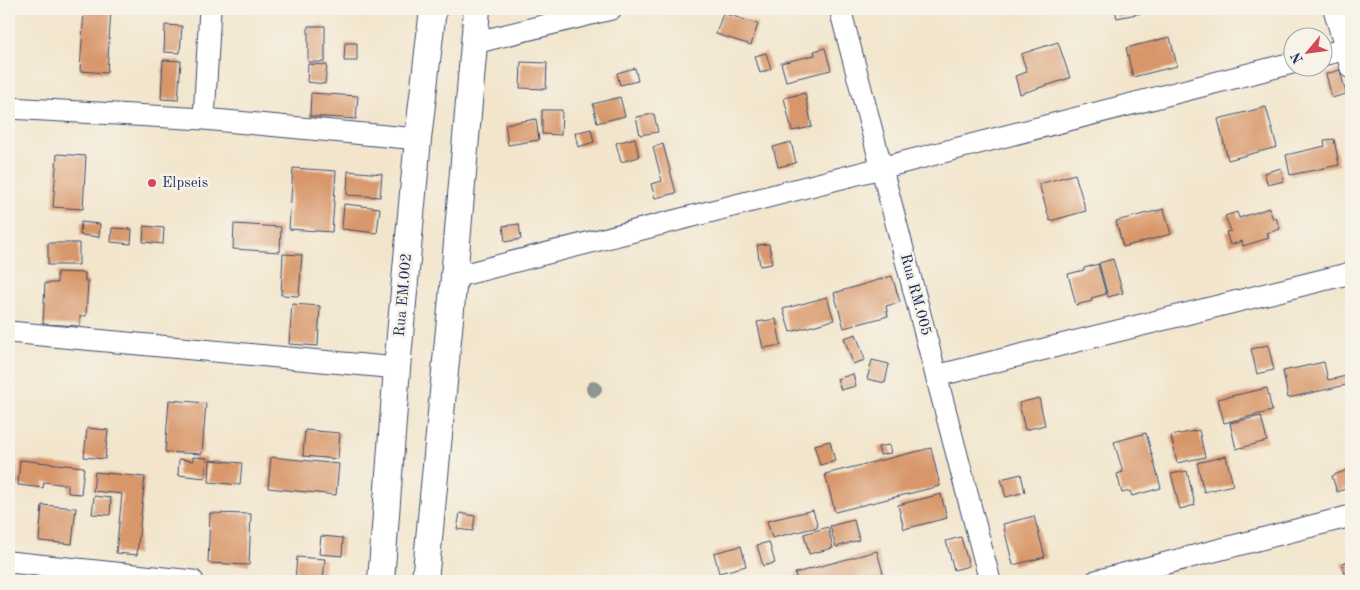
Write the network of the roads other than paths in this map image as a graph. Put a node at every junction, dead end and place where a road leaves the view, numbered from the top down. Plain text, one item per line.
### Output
1 (210, 9) edge
2 (433, 9) edge
3 (477, 9) edge
4 (611, 9) edge
5 (840, 9) edge
6 (1334, 9) edge
7 (474, 43) junction
8 (1332, 55) edge
9 (1349, 55) edge
10 (1282, 66) edge
11 (9, 108) edge
12 (204, 119) junction
13 (418, 139) junction
14 (881, 168) junction
15 (1351, 273) edge
16 (454, 278) junction
17 (9, 332) edge
18 (397, 368) junction
19 (936, 376) junction
20 (1351, 516) edge
21 (9, 562) edge
22 (193, 581) edge
23 (381, 581) edge
24 (425, 581) edge
25 (990, 581) edge
26 (1096, 581) edge

1 - 12 street
2 - 13 street, Rua EM.002
3 - 7 street
4 - 7 street
5 - 14 street, Rua RM.005
6 - 9 street
7 - 16 street
8 - 9 street
10 - 14 street
11 - 12 street
12 - 13 street
13 - 18 street, Rua EM.002
14 - 16 street
14 - 19 street, Rua RM.005
15 - 19 street
16 - 24 street
17 - 18 street
18 - 23 street, Rua EM.002
19 - 25 street, Rua RM.005
20 - 26 street
21 - 22 street

